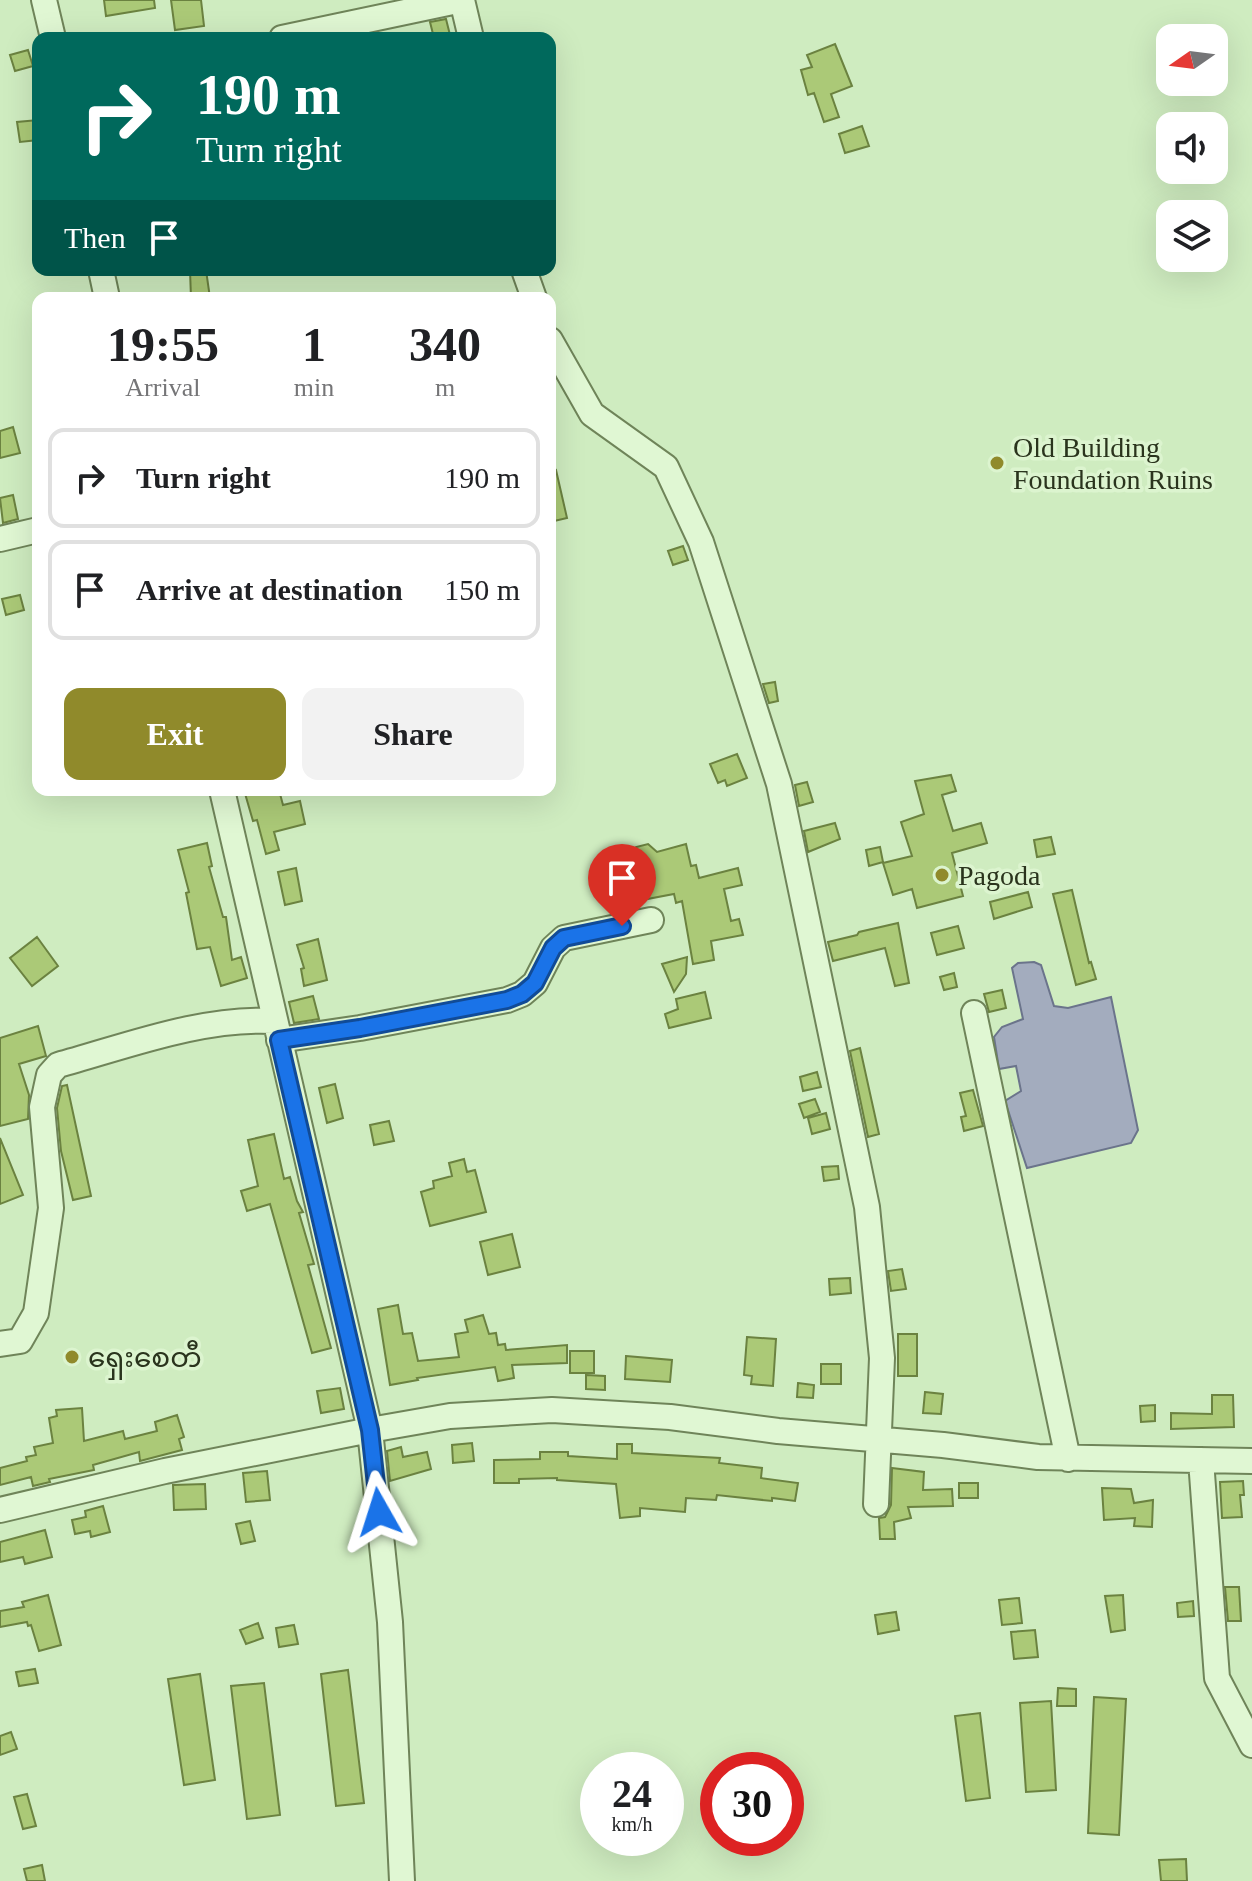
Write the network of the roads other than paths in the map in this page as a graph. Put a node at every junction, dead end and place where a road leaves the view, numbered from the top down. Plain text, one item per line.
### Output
1 (44, 0) edge
2 (462, 0) edge
3 (52, 32) edge
4 (310, 32) edge
5 (470, 32) edge
6 (556, 351) edge
7 (32, 531) edge
8 (0, 539) edge
9 (223, 796) edge
10 (651, 920) dead end
11 (974, 1013) dead end
12 (276, 1030) junction
13 (0, 1344) edge
14 (370, 1430) junction
15 (879, 1439) junction
16 (1068, 1459) junction
17 (1201, 1460) junction
18 (1252, 1461) edge
19 (876, 1504) dead end
20 (0, 1510) edge
21 (1252, 1745) edge
22 (402, 1881) edge

1 - 3 street
2 - 4 street
2 - 5 street
6 - 15 street
7 - 8 street
9 - 12 street
10 - 12 street
11 - 16 street
12 - 13 street
12 - 14 street
14 - 15 street
14 - 20 street
14 - 22 street
15 - 16 street
15 - 19 street
16 - 17 street
17 - 18 street
17 - 21 street

